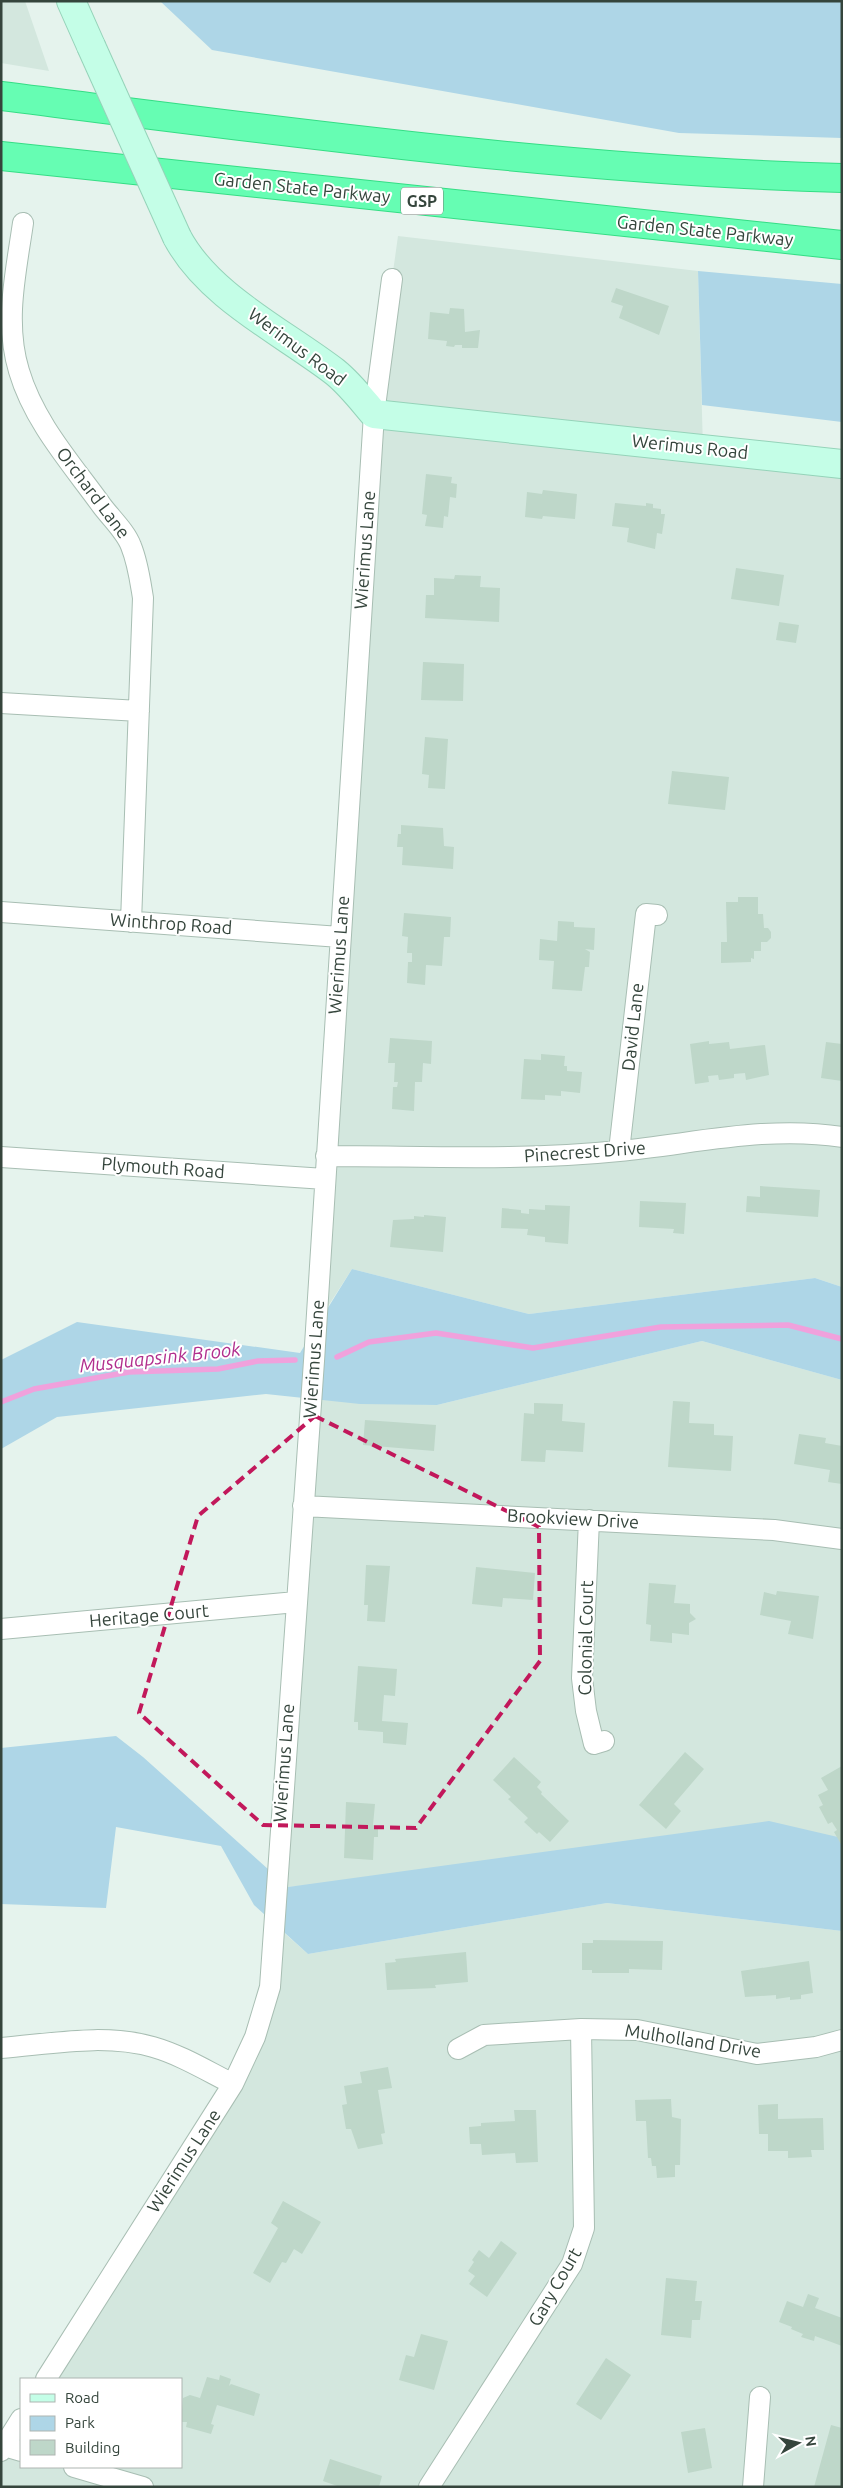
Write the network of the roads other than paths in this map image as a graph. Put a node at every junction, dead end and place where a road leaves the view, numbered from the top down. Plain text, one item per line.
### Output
1 (71, 1) edge
2 (1, 96) edge
3 (1, 156) edge
4 (842, 178) edge
5 (23, 224) dead end
6 (842, 245) edge
7 (392, 279) dead end
8 (374, 414) junction
9 (842, 464) edge
10 (1, 703) edge
11 (139, 711) junction
12 (1, 912) edge
13 (657, 915) dead end
14 (131, 922) junction
15 (340, 937) junction
16 (842, 1137) edge
17 (619, 1151) junction
18 (326, 1156) junction
19 (1, 1157) edge
20 (325, 1179) junction
21 (303, 1506) junction
22 (589, 1520) junction
23 (842, 1539) edge
24 (296, 1602) junction
25 (1, 1629) edge
26 (604, 1740) dead end
27 (581, 2029) junction
28 (842, 2040) edge
29 (1, 2048) edge
30 (458, 2050) dead end
31 (233, 2084) junction
32 (47, 2378) edge
33 (760, 2397) dead end
34 (20, 2422) edge
35 (9, 2450) edge
36 (77, 2468) edge
37 (143, 2487) edge
38 (430, 2487) edge
39 (754, 2487) edge

1 - 8 main road, Werimus Road, bridge
2 - 4 highway
3 - 6 highway, Garden State Parkway / GSP
5 - 11 street, Orchard Lane
7 - 8 street, Wierimus Lane
8 - 9 main road, Werimus Road
8 - 15 street, Wierimus Lane
10 - 11 street
11 - 14 street, Orchard Lane
12 - 14 street, Winthrop Road
13 - 17 street, David Lane
14 - 15 street, Winthrop Road
15 - 18 street, Wierimus Lane
16 - 17 street, Pinecrest Drive
17 - 18 street, Pinecrest Drive
18 - 20 street, Wierimus Lane
19 - 20 street, Plymouth Road
20 - 21 street, Wierimus Lane
21 - 22 street, Brookview Drive
21 - 24 street, Wierimus Lane
22 - 23 street, Brookview Drive
22 - 26 street, Colonial Court
24 - 25 street, Heritage Court
24 - 31 street, Wierimus Lane
27 - 28 street, Mulholland Drive
27 - 30 street, Mulholland Drive
27 - 38 street, Gary Court
29 - 31 street
31 - 32 street, Wierimus Lane
33 - 39 street
34 - 35 street
36 - 37 street

